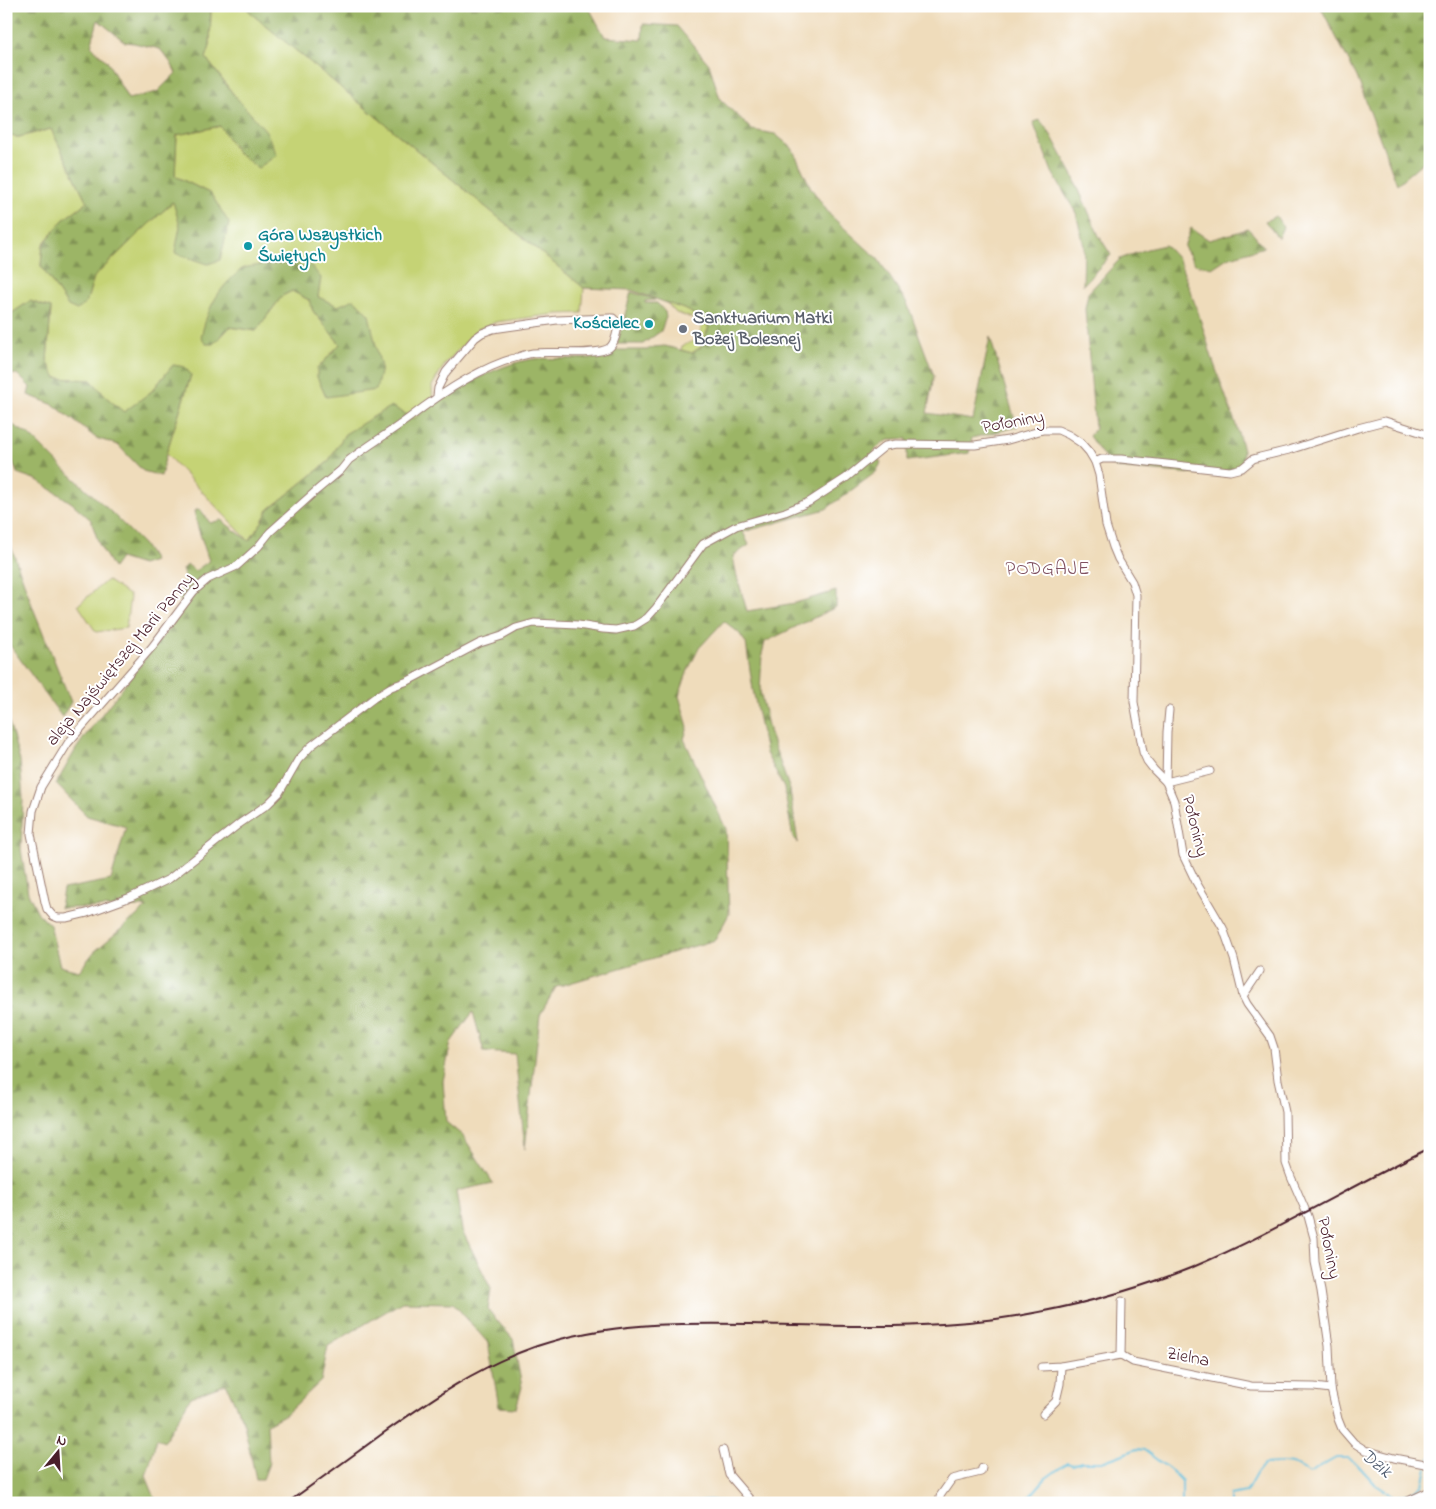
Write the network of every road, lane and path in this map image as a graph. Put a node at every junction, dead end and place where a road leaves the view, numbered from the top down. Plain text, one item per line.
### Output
1 (437, 396) junction
2 (1430, 437) edge
3 (1095, 462) junction
4 (1169, 710) dead end
5 (1210, 771) dead end
6 (1166, 782) junction
7 (53, 916) joint
8 (1260, 971) dead end
9 (1243, 996) junction
10 (1122, 1301) dead end
11 (1121, 1355) junction
12 (1062, 1366) junction
13 (1041, 1367) dead end
14 (1331, 1389) junction
15 (1043, 1414) dead end
16 (723, 1450) dead end
17 (1430, 1465) edge
18 (982, 1468) dead end
19 (1430, 1492) edge
20 (753, 1503) edge
21 (940, 1503) edge
22 (1406, 1503) edge

1 - 1 street, aleja Najświętszej Marii Panny
1 - 7 street, aleja Najświętszej Marii Panny
2 - 3 street
3 - 6 street, Połoniny
3 - 7 street, Połoniny
4 - 6 street
5 - 6 street
6 - 9 street, Połoniny
8 - 9 street
9 - 14 street, Połoniny
10 - 11 street
11 - 12 street
11 - 14 street, Zielna
12 - 13 street
12 - 15 street
14 - 17 street, Połoniny
16 - 20 street
18 - 21 street
19 - 22 street

